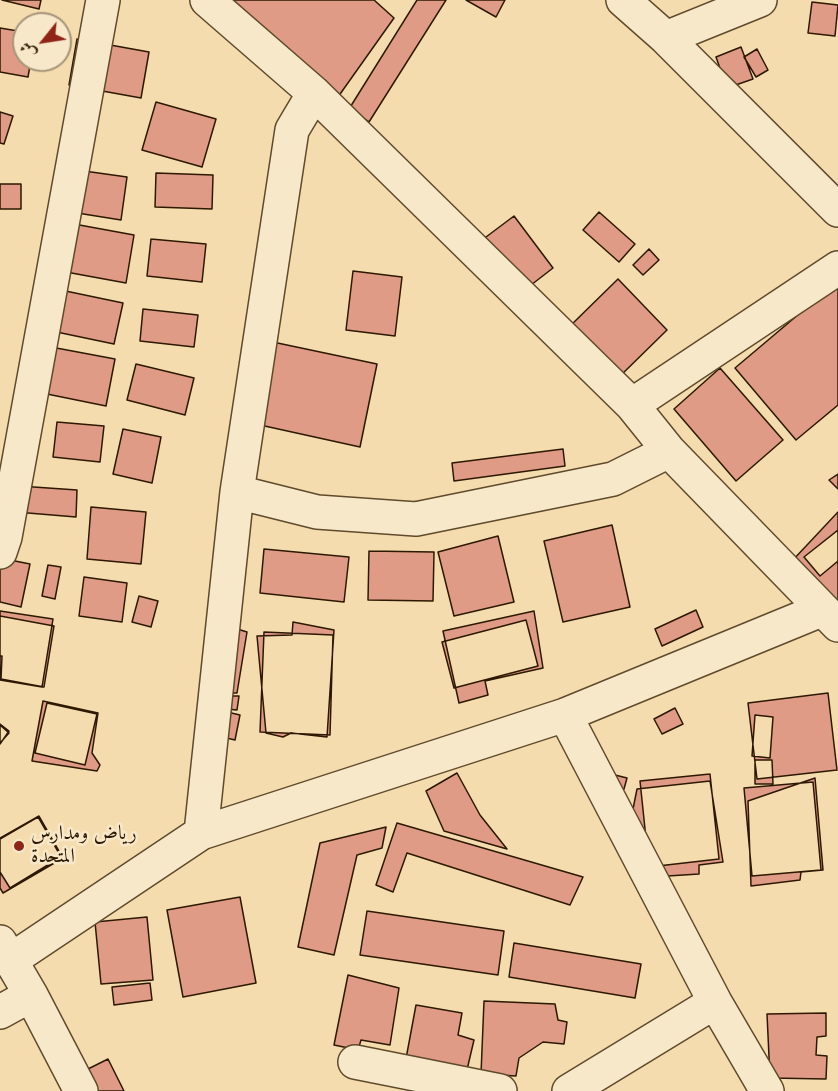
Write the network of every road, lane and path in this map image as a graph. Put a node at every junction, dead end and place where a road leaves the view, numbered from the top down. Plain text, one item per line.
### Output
1 (104, 0) edge
2 (207, 0) edge
3 (623, 0) edge
4 (760, 0) edge
5 (666, 38) junction
6 (314, 93) junction
7 (838, 210) edge
8 (838, 268) edge
9 (632, 405) junction
10 (669, 451) junction
11 (237, 492) junction
12 (0, 552) edge
13 (830, 617) edge
14 (566, 715) junction
15 (201, 833) junction
16 (6, 951) edge
17 (31, 995) junction
18 (715, 1002) junction
19 (0, 1012) edge
20 (356, 1062) dead end
21 (81, 1091) edge
22 (500, 1091) edge
23 (569, 1091) edge
24 (767, 1091) edge

1 - 12 street
2 - 6 street
3 - 5 street
4 - 5 street
5 - 7 street
6 - 9 street
6 - 11 street
8 - 9 street
9 - 10 street
10 - 11 street
10 - 13 street
11 - 15 street
13 - 14 street
14 - 15 street
14 - 18 street
15 - 16 street
16 - 17 street
17 - 19 street
17 - 21 street
18 - 23 street
18 - 24 street
20 - 22 street

